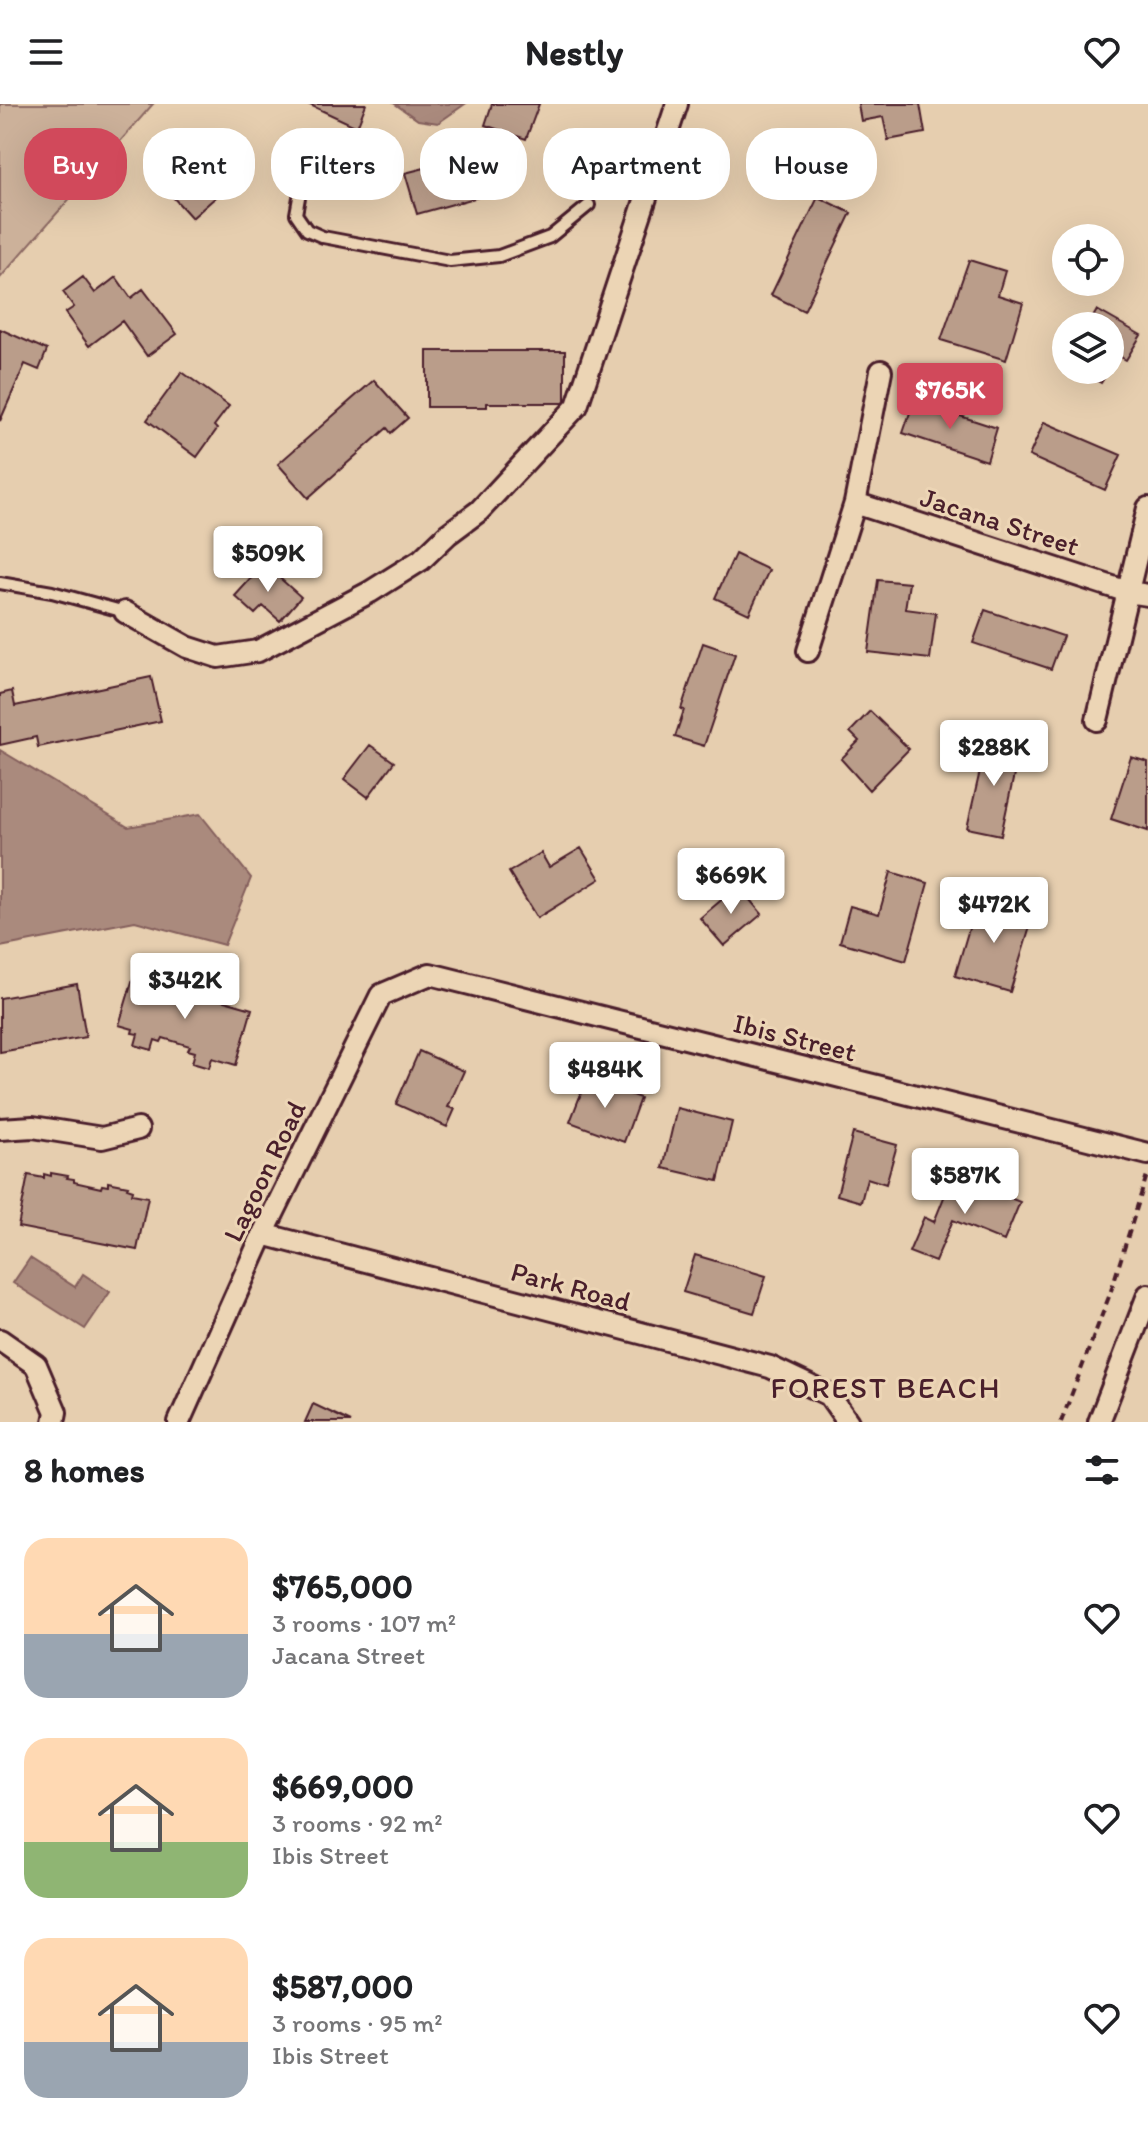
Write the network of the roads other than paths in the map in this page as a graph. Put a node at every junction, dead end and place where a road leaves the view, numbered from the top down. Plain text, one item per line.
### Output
1 (677, 104) edge
2 (299, 200) edge
3 (589, 205) dead end
4 (881, 371) dead end
5 (855, 503) junction
6 (1148, 508) edge
7 (0, 583) edge
8 (1138, 594) edge
9 (125, 612) joint
10 (808, 651) dead end
11 (1097, 720) dead end
12 (430, 974) joint
13 (0, 1129) edge
14 (138, 1129) dead end
15 (1148, 1154) edge
16 (263, 1234) junction
17 (1148, 1295) edge
18 (0, 1340) edge
19 (54, 1422) edge
20 (179, 1422) edge
21 (848, 1422) edge
22 (1099, 1422) edge

1 - 9 street
2 - 3 lane
4 - 5 street
5 - 8 street, Jacana Street
5 - 10 street
6 - 8 street
7 - 9 lane
8 - 11 street
12 - 15 street, Ibis Street
12 - 16 street, Lagoon Road
13 - 14 street
16 - 20 street, Lagoon Road
16 - 21 street, Park Road
17 - 22 street
18 - 19 street

